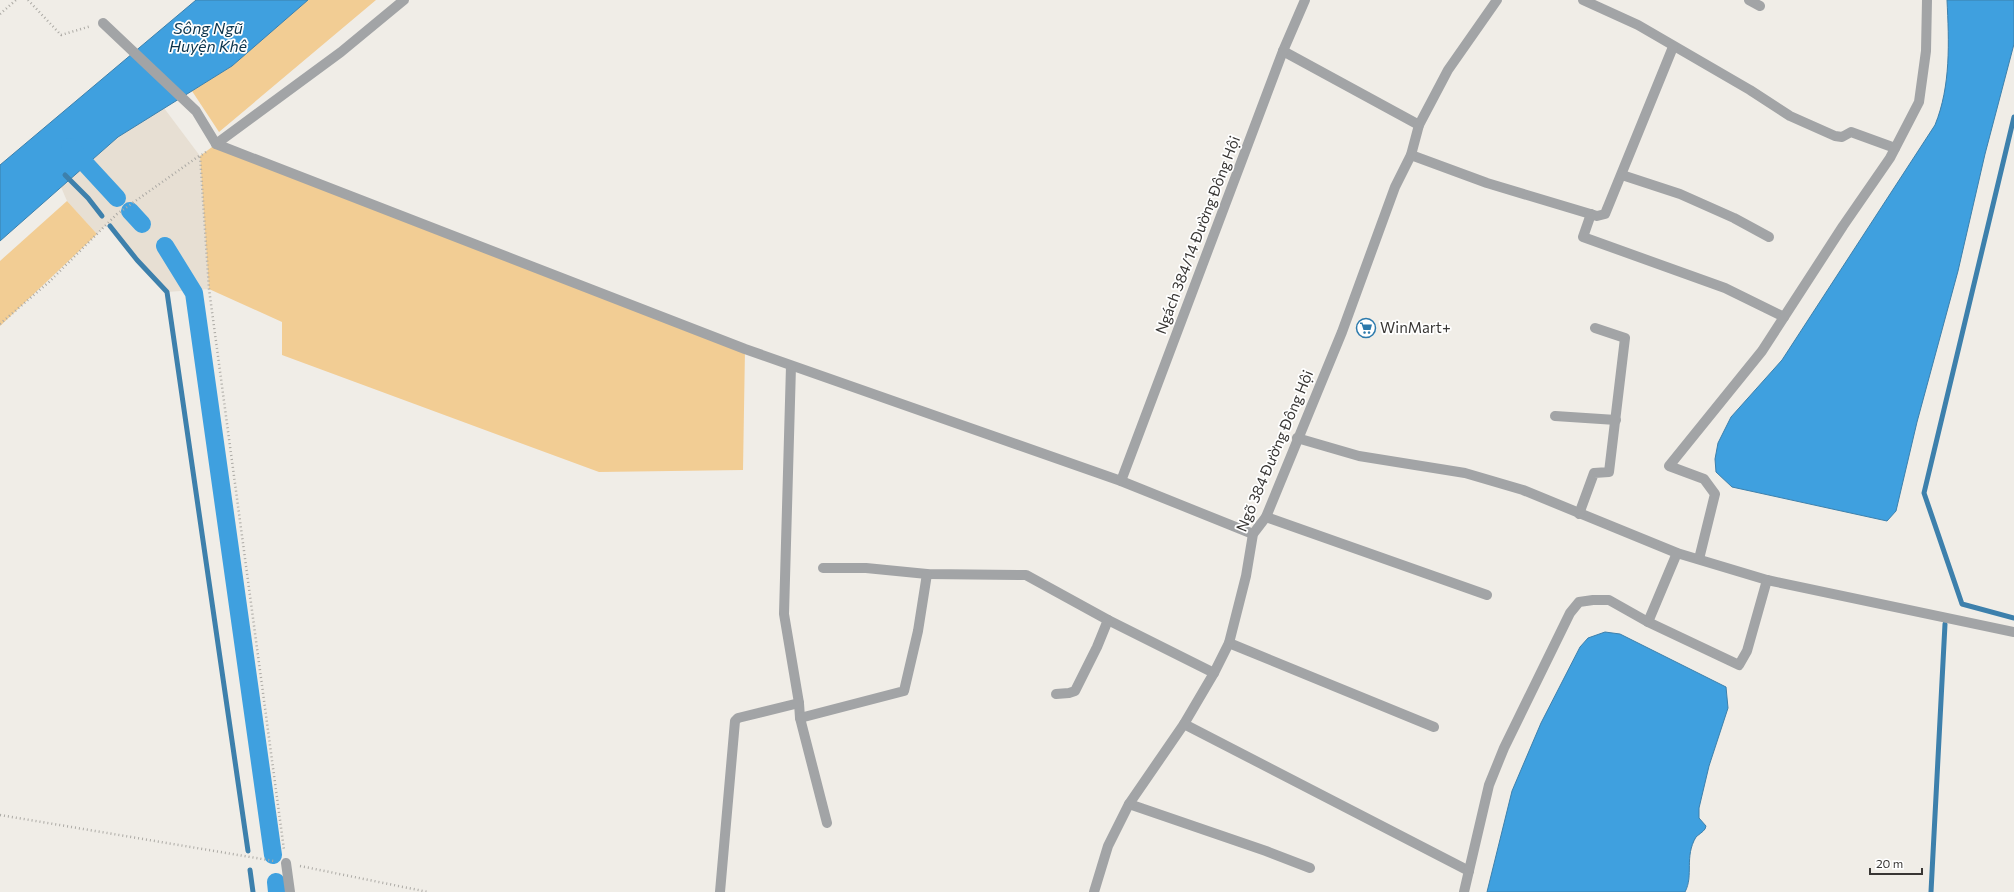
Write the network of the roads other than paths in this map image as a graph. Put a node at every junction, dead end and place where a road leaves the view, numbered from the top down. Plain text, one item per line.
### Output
1 (404, 0) edge
2 (1305, 0) edge
3 (1497, 0) edge
4 (1583, 0) edge
5 (1748, 0) edge
6 (1927, 0) edge
7 (1760, 6) dead end
8 (103, 23) road end
9 (1673, 47) junction
10 (1283, 51) junction
11 (1419, 125) junction
12 (216, 144) junction
13 (1895, 148) junction
14 (1412, 155) junction
15 (1622, 174) junction
16 (1591, 214) junction
17 (1769, 237) dead end
18 (1784, 317) junction
19 (1595, 328) dead end
20 (791, 366) junction
21 (1555, 416) dead end
22 (1616, 420) junction
23 (1297, 438) junction
24 (1122, 481) junction
25 (1579, 514) junction
26 (1266, 517) junction
27 (1253, 534) junction
28 (1677, 553) junction
29 (1699, 559) junction
30 (823, 568) dead end
31 (927, 574) junction
32 (1767, 580) junction
33 (1487, 596) dead end
34 (1108, 620) junction
35 (1648, 622) junction
36 (2014, 632) edge
37 (1229, 643) junction
38 (1214, 673) junction
39 (1056, 694) dead end
40 (799, 703) junction
41 (800, 718) junction
42 (1184, 724) junction
43 (1434, 727) dead end
44 (1129, 804) junction
45 (827, 823) dead end
46 (286, 863) road end
47 (1310, 868) dead end
48 (1469, 871) junction
49 (290, 892) edge
50 (720, 892) edge
51 (1094, 892) edge
52 (1464, 892) edge

1 - 12 street
2 - 10 street, Ngách 384/14 Đường Đông Hội
3 - 11 street, Ngõ 384 Đường Đông Hội
4 - 9 street
5 - 7 street
6 - 13 street
8 - 12 street
9 - 13 street
9 - 15 street
10 - 11 street
10 - 24 street, Ngách 384/14 Đường Đông Hội
11 - 14 street, Ngõ 384 Đường Đông Hội
12 - 20 street
13 - 18 street
14 - 16 street
14 - 23 street, Ngõ 384 Đường Đông Hội
15 - 16 street
15 - 17 street
16 - 18 street
18 - 29 street
19 - 22 street
20 - 24 street
20 - 40 street
21 - 22 street
22 - 25 street
23 - 25 street
23 - 26 street, Ngõ 384 Đường Đông Hội
24 - 27 street
25 - 28 street
26 - 27 street, Ngõ 384 Đường Đông Hội
26 - 33 street
27 - 37 street, Ngõ 384 Đường Đông Hội
28 - 29 street
28 - 35 street
29 - 32 street
30 - 31 street
31 - 34 street
31 - 41 street
32 - 35 street
32 - 36 street
34 - 38 street
34 - 39 street
35 - 48 street
37 - 38 street, Ngõ 384 Đường Đông Hội
37 - 43 street
38 - 42 street, Ngõ 384 Đường Đông Hội
40 - 41 street
40 - 50 street
41 - 45 street
42 - 44 street, Ngõ 384 Đường Đông Hội
42 - 48 street
44 - 47 street
44 - 51 street, Ngõ 384 Đường Đông Hội
46 - 49 street
48 - 52 street

